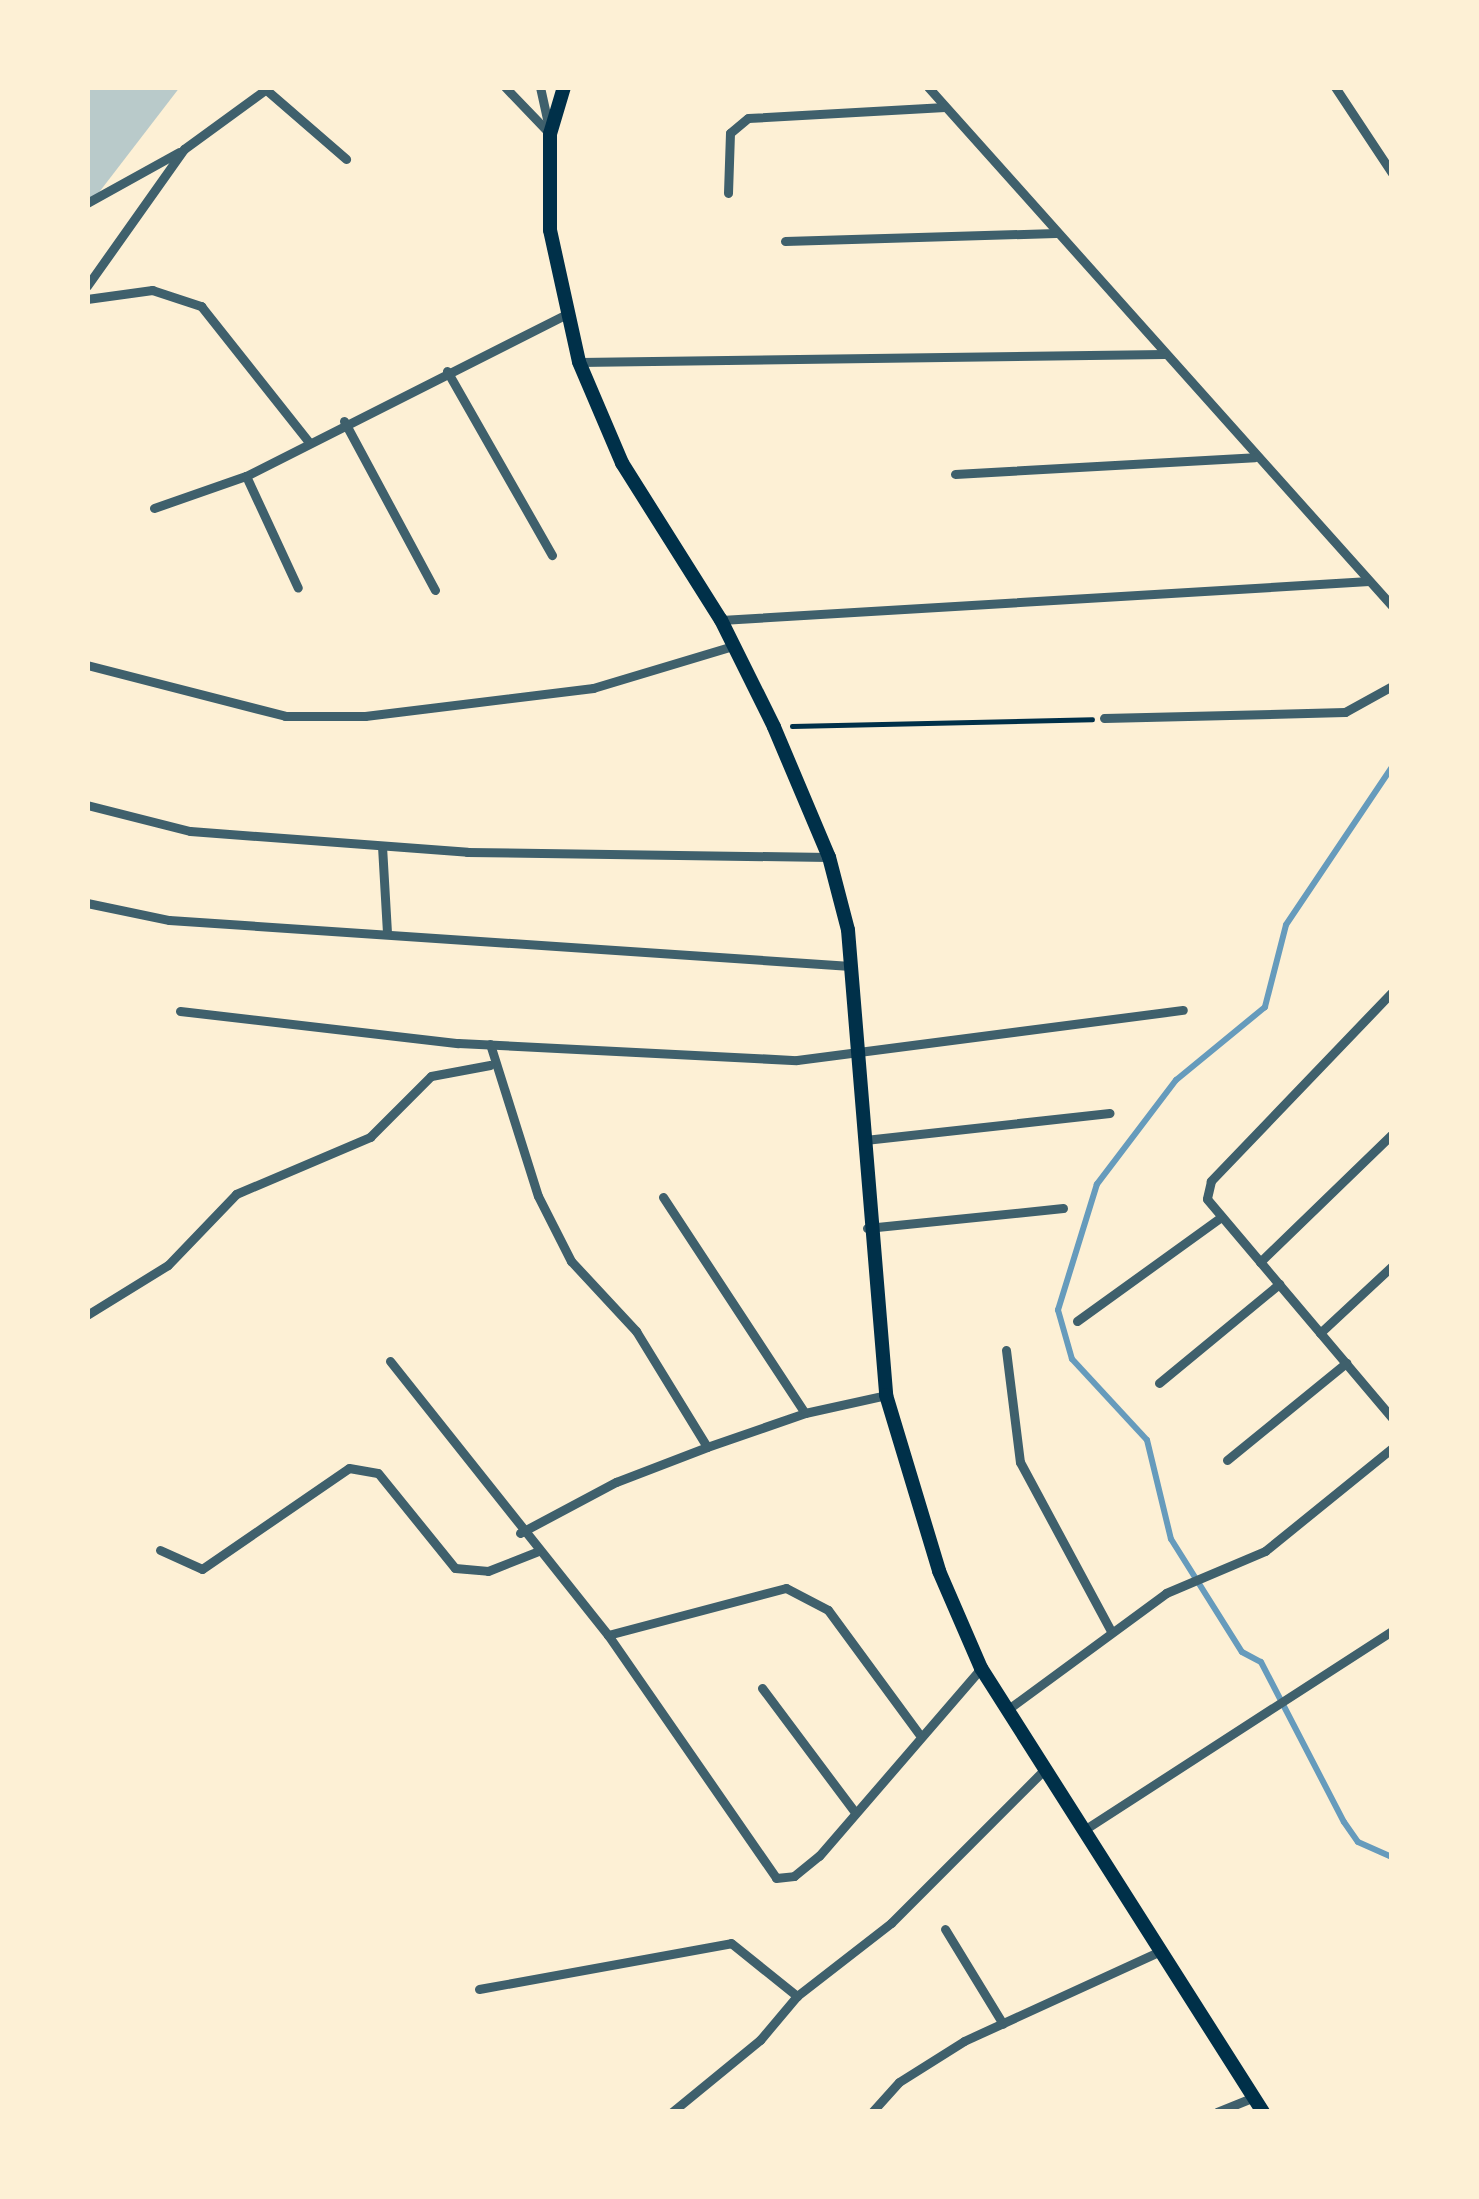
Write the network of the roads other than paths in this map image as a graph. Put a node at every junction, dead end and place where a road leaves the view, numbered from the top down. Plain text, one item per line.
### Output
1 (505, 87) edge
2 (540, 87) edge
3 (564, 87) edge
4 (928, 87) edge
5 (1335, 87) edge
6 (264, 88) edge
7 (945, 106) junction
8 (550, 134) junction
9 (184, 149) junction
10 (346, 159) dead end
11 (1392, 173) edge
12 (728, 193) dead end
13 (87, 203) edge
14 (1056, 232) junction
15 (784, 241) dead end
16 (87, 286) edge
17 (87, 299) edge
18 (568, 314) junction
19 (1164, 354) junction
20 (579, 362) junction
21 (447, 371) junction
22 (344, 421) junction
23 (308, 441) junction
24 (1255, 458) junction
25 (955, 474) dead end
26 (246, 476) junction
27 (154, 508) dead end
28 (552, 555) dead end
29 (1369, 581) junction
30 (298, 588) dead end
31 (435, 590) dead end
32 (1392, 606) edge
33 (721, 620) junction
34 (733, 646) junction
35 (87, 665) edge
36 (1392, 686) edge
37 (1104, 718) road end
38 (87, 805) edge
39 (382, 845) junction
40 (829, 857) junction
41 (87, 903) edge
42 (387, 932) junction
43 (850, 966) junction
44 (1392, 992) edge
45 (1183, 1010) dead end
46 (179, 1011) dead end
47 (490, 1044) junction
48 (854, 1056) junction
49 (490, 1065) junction
50 (1110, 1113) dead end
51 (1392, 1134) edge
52 (861, 1140) junction
53 (663, 1197) dead end
54 (1063, 1208) dead end
55 (1221, 1217) junction
56 (867, 1228) junction
57 (1260, 1262) junction
58 (1392, 1266) edge
59 (1279, 1284) junction
60 (87, 1315) edge
61 (1077, 1321) dead end
62 (1320, 1333) junction
63 (1006, 1350) dead end
64 (391, 1361) dead end
65 (1346, 1363) junction
66 (1159, 1382) dead end
67 (886, 1395) junction
68 (1390, 1411) edge
69 (805, 1412) junction
70 (707, 1447) junction
71 (1392, 1448) edge
72 (1228, 1460) dead end
73 (520, 1533) junction
74 (160, 1550) dead end
75 (536, 1552) junction
76 (1111, 1631) junction
77 (1392, 1631) edge
78 (608, 1635) junction
79 (981, 1668) junction
80 (762, 1688) dead end
81 (1006, 1710) junction
82 (919, 1734) junction
83 (1044, 1770) junction
84 (854, 1811) junction
85 (1084, 1830) junction
86 (945, 1930) dead end
87 (1161, 1951) junction
88 (479, 1989) dead end
89 (796, 1996) junction
90 (1003, 2024) junction
91 (1254, 2097) junction
92 (672, 2112) edge
93 (872, 2112) edge
94 (1217, 2112) edge
95 (1264, 2112) edge

1 - 8 street
2 - 8 street
3 - 8 main road
4 - 7 street
5 - 11 street
6 - 9 street
6 - 10 street
7 - 12 street
7 - 14 street
8 - 18 main road
9 - 13 street
9 - 16 street
14 - 15 street
14 - 19 street
17 - 23 street
18 - 20 main road
18 - 21 street
19 - 20 street
19 - 24 street
20 - 33 main road
21 - 22 street
21 - 28 street
22 - 23 street
22 - 31 street
23 - 26 street
24 - 25 street
24 - 29 street
26 - 27 street
26 - 30 street
29 - 32 street
29 - 33 street
33 - 34 main road
34 - 35 street
34 - 40 main road
36 - 37 street
38 - 39 street
39 - 40 street
39 - 42 street
40 - 43 main road
41 - 42 street
42 - 43 street
43 - 48 main road
44 - 55 street
45 - 48 street
46 - 47 street
47 - 48 street
47 - 49 street
48 - 52 main road
49 - 60 street
49 - 70 street
50 - 52 street
51 - 57 street
52 - 56 main road
53 - 69 street
54 - 56 street
55 - 57 street
55 - 61 street
56 - 67 main road
57 - 59 street
58 - 62 street
59 - 62 street
59 - 66 street
62 - 65 street
63 - 76 street
64 - 73 street
65 - 68 street
65 - 72 street
67 - 69 street
67 - 79 main road
69 - 70 street
70 - 73 street
71 - 76 street
73 - 75 street
74 - 75 street
75 - 78 street
76 - 81 street
77 - 85 street
78 - 82 street
78 - 84 street
79 - 81 main road
79 - 82 street
80 - 84 street
81 - 83 main road
82 - 84 street
83 - 85 main road
83 - 89 street
85 - 87 main road
86 - 90 street
87 - 90 street
87 - 91 main road
88 - 89 street
89 - 92 street
90 - 93 street
91 - 94 street
91 - 95 main road

